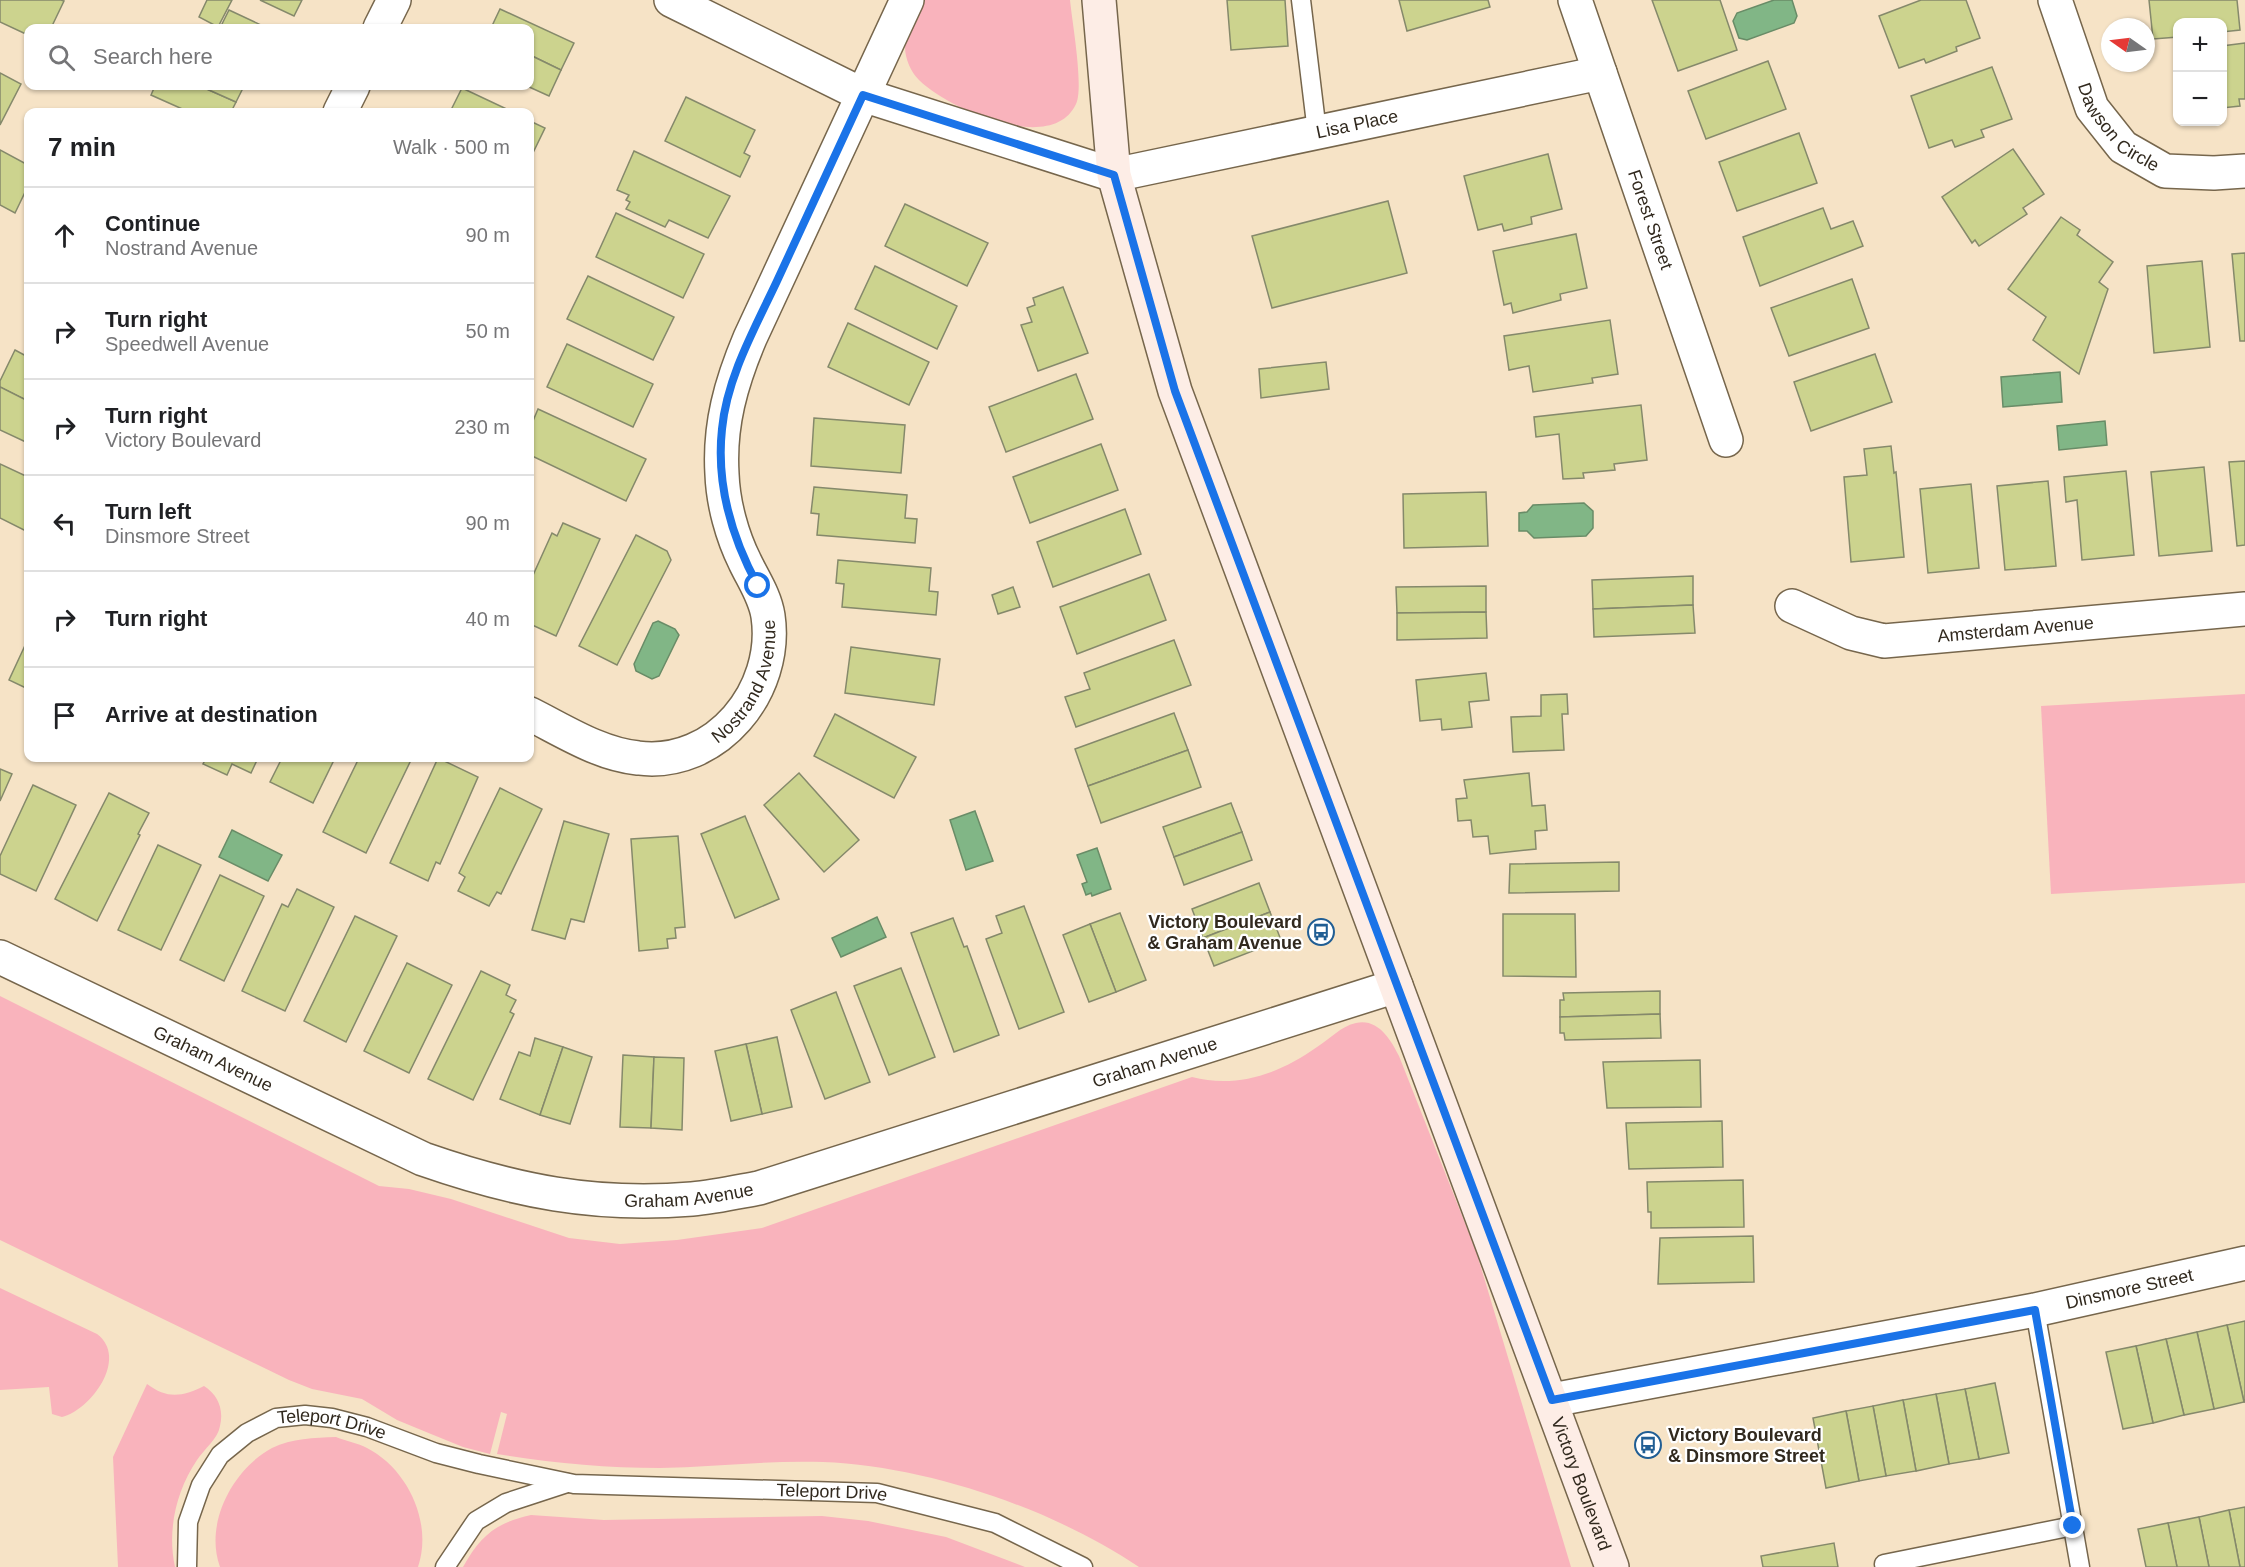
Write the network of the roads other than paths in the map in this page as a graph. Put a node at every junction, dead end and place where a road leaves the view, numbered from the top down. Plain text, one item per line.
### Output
1 (394, 0) edge
2 (671, 0) edge
3 (907, 0) edge
4 (1099, 0) edge
5 (1301, 0) edge
6 (1575, 0) edge
7 (2055, 0) edge
8 (382, 24) edge
9 (1600, 73) junction
10 (351, 90) edge
11 (863, 95) junction
12 (342, 108) edge
13 (1317, 132) junction
14 (2245, 171) edge
15 (1114, 175) junction
16 (1726, 440) dead end
17 (1792, 606) dead end
18 (2245, 609) edge
19 (534, 716) edge
20 (0, 957) edge
21 (1396, 986) junction
22 (2245, 1263) edge
23 (2035, 1310) junction
24 (1552, 1400) junction
25 (568, 1482) junction
26 (2073, 1526) junction
27 (1884, 1564) dead end
28 (187, 1567) edge
29 (445, 1567) edge
30 (1083, 1567) edge
31 (1612, 1567) edge
32 (2080, 1567) edge

1 - 8 street
2 - 11 street
3 - 11 street, Nostrand Avenue
4 - 15 main road, Victory Boulevard
5 - 13 lane
6 - 9 street, Forest Street
7 - 14 street, Dawson Circle
9 - 13 street, Lisa Place
9 - 16 street, Forest Street
10 - 12 street
11 - 15 street
11 - 19 street, Nostrand Avenue
13 - 15 street, Lisa Place
15 - 21 main road, Victory Boulevard
17 - 18 street, Amsterdam Avenue
20 - 21 street, Graham Avenue
21 - 24 main road, Victory Boulevard
22 - 23 street, Dinsmore Street
23 - 24 street, Dinsmore Street
23 - 26 lane
24 - 31 main road, Victory Boulevard
25 - 28 lane, Teleport Drive
25 - 29 lane, Teleport Drive
25 - 30 lane, Teleport Drive
26 - 27 lane
26 - 32 lane

